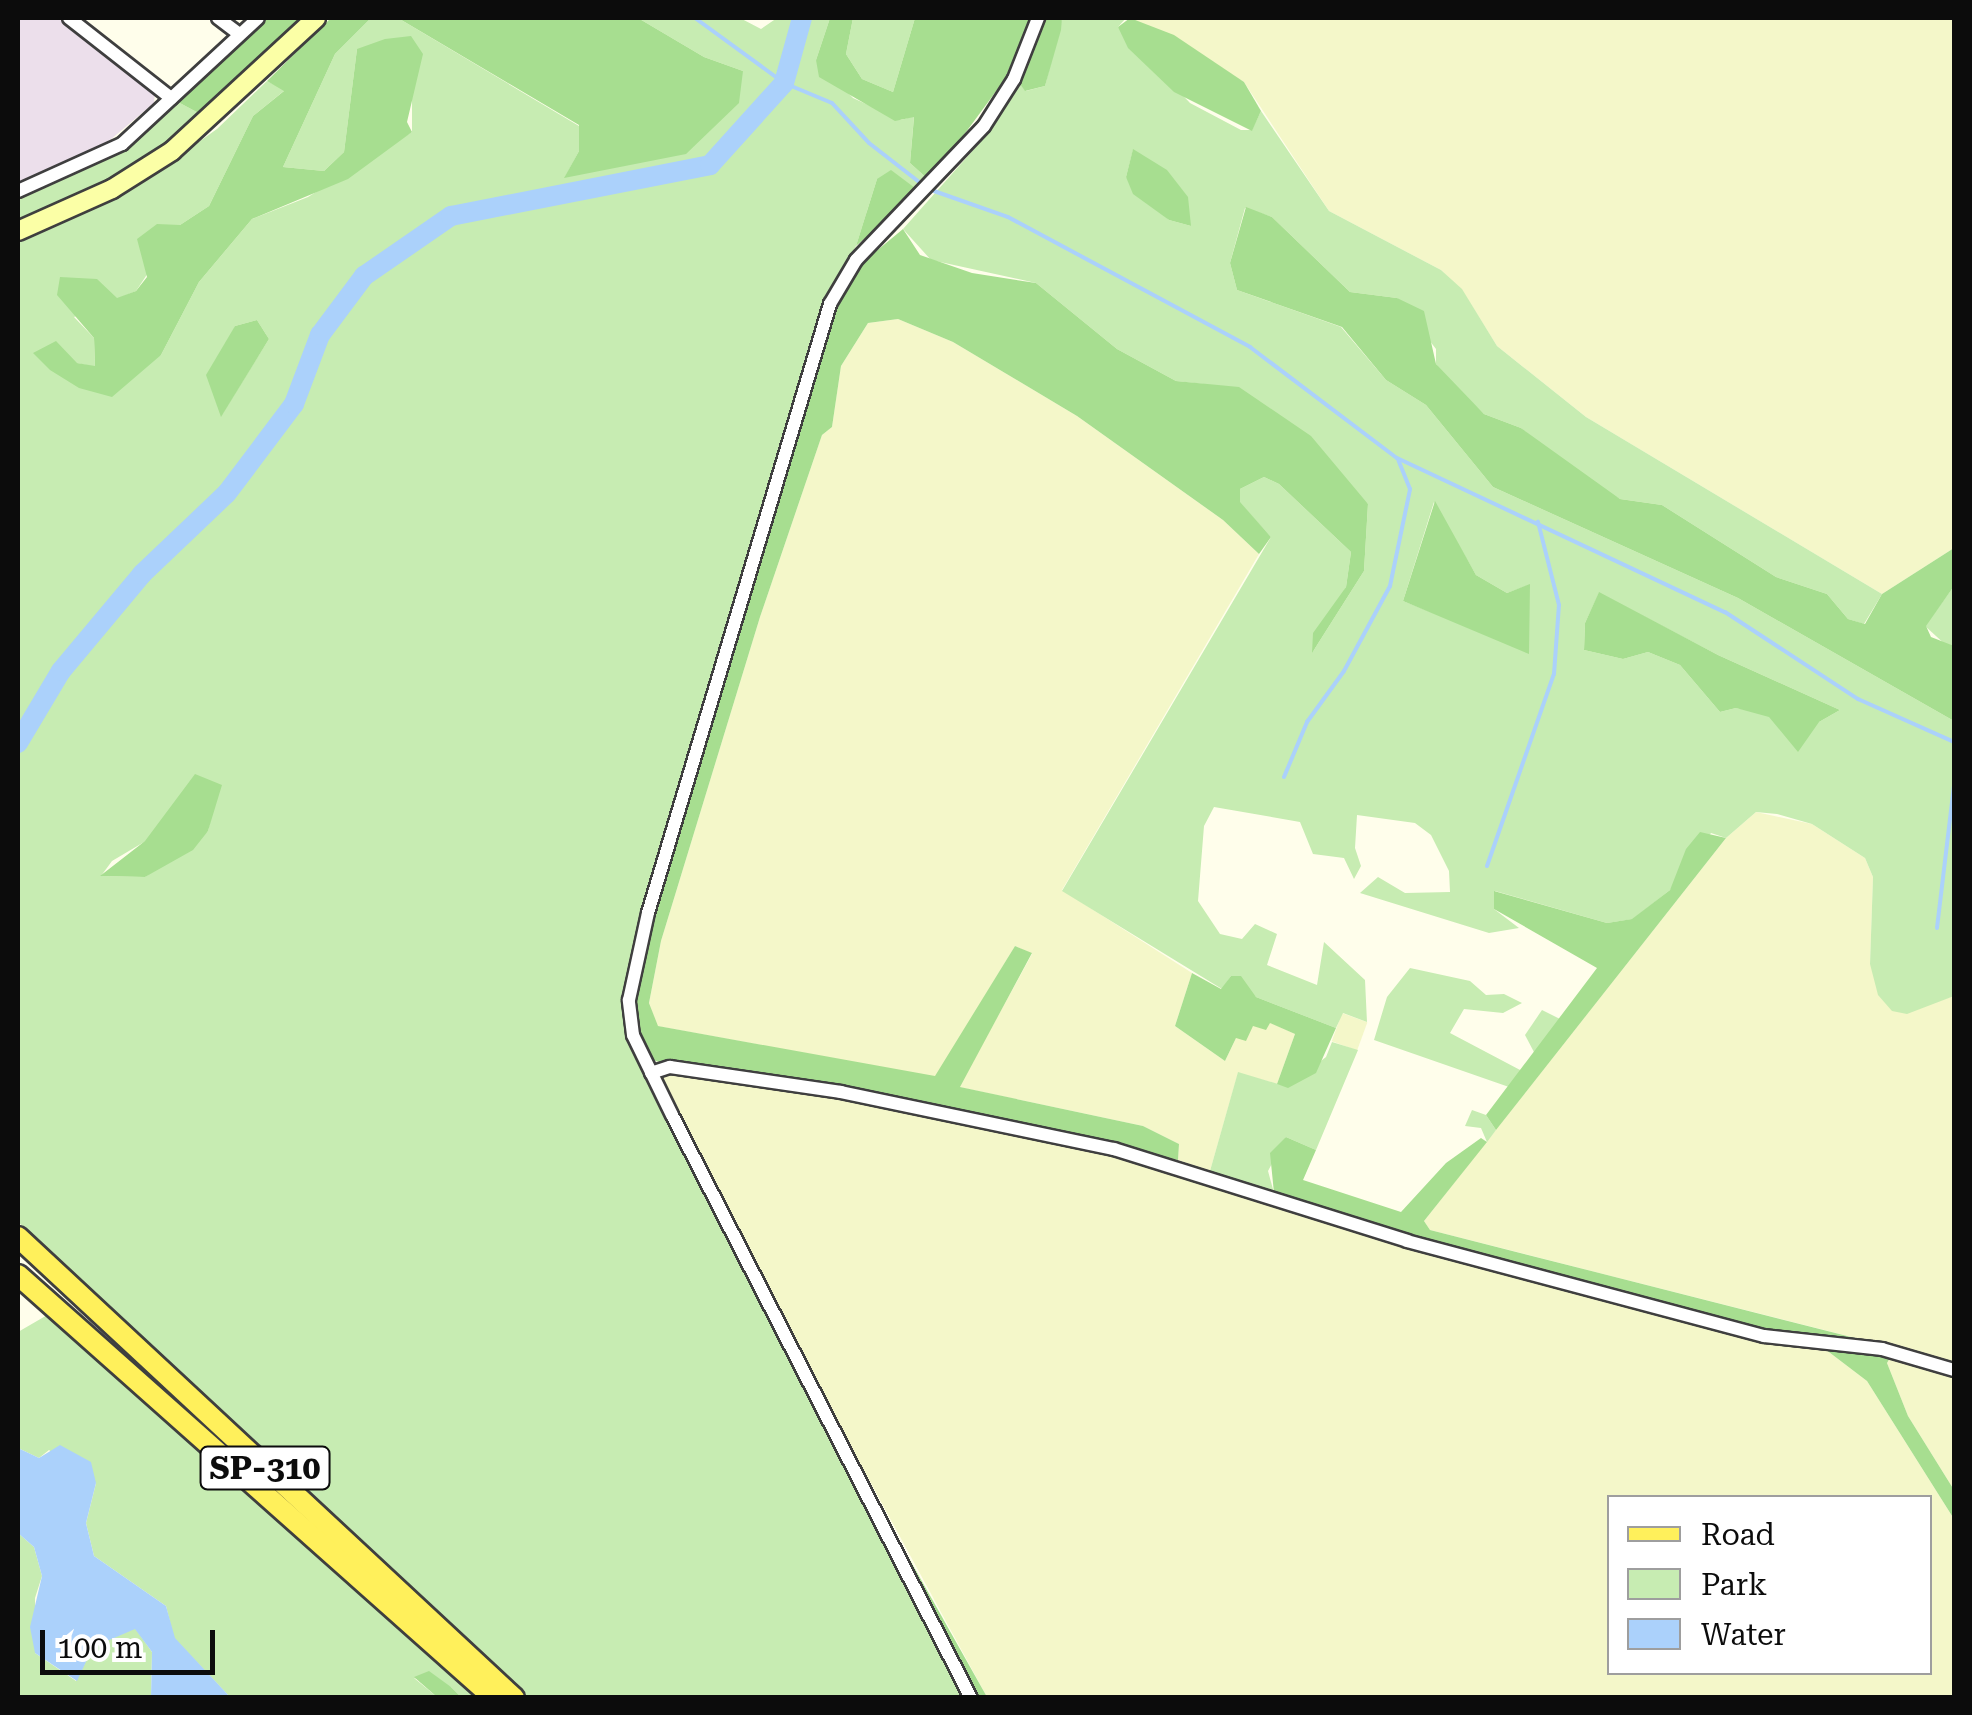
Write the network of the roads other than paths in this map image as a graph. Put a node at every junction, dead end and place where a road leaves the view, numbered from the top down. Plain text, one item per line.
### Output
1 (69, 18) edge
2 (218, 18) edge
3 (258, 18) edge
4 (316, 18) edge
5 (1038, 18) edge
6 (240, 34) junction
7 (171, 98) junction
8 (18, 192) edge
9 (18, 231) edge
10 (652, 1073) junction
11 (18, 1237) edge
12 (18, 1275) edge
13 (1954, 1370) edge
14 (494, 1698) edge
15 (514, 1698) edge
16 (971, 1698) edge

1 - 7 street
2 - 6 street
3 - 6 street
4 - 9 main road
5 - 10 street
6 - 7 street
7 - 8 street
10 - 13 street
10 - 16 street
11 - 15 main road, SP-310
12 - 14 main road, SP-310

